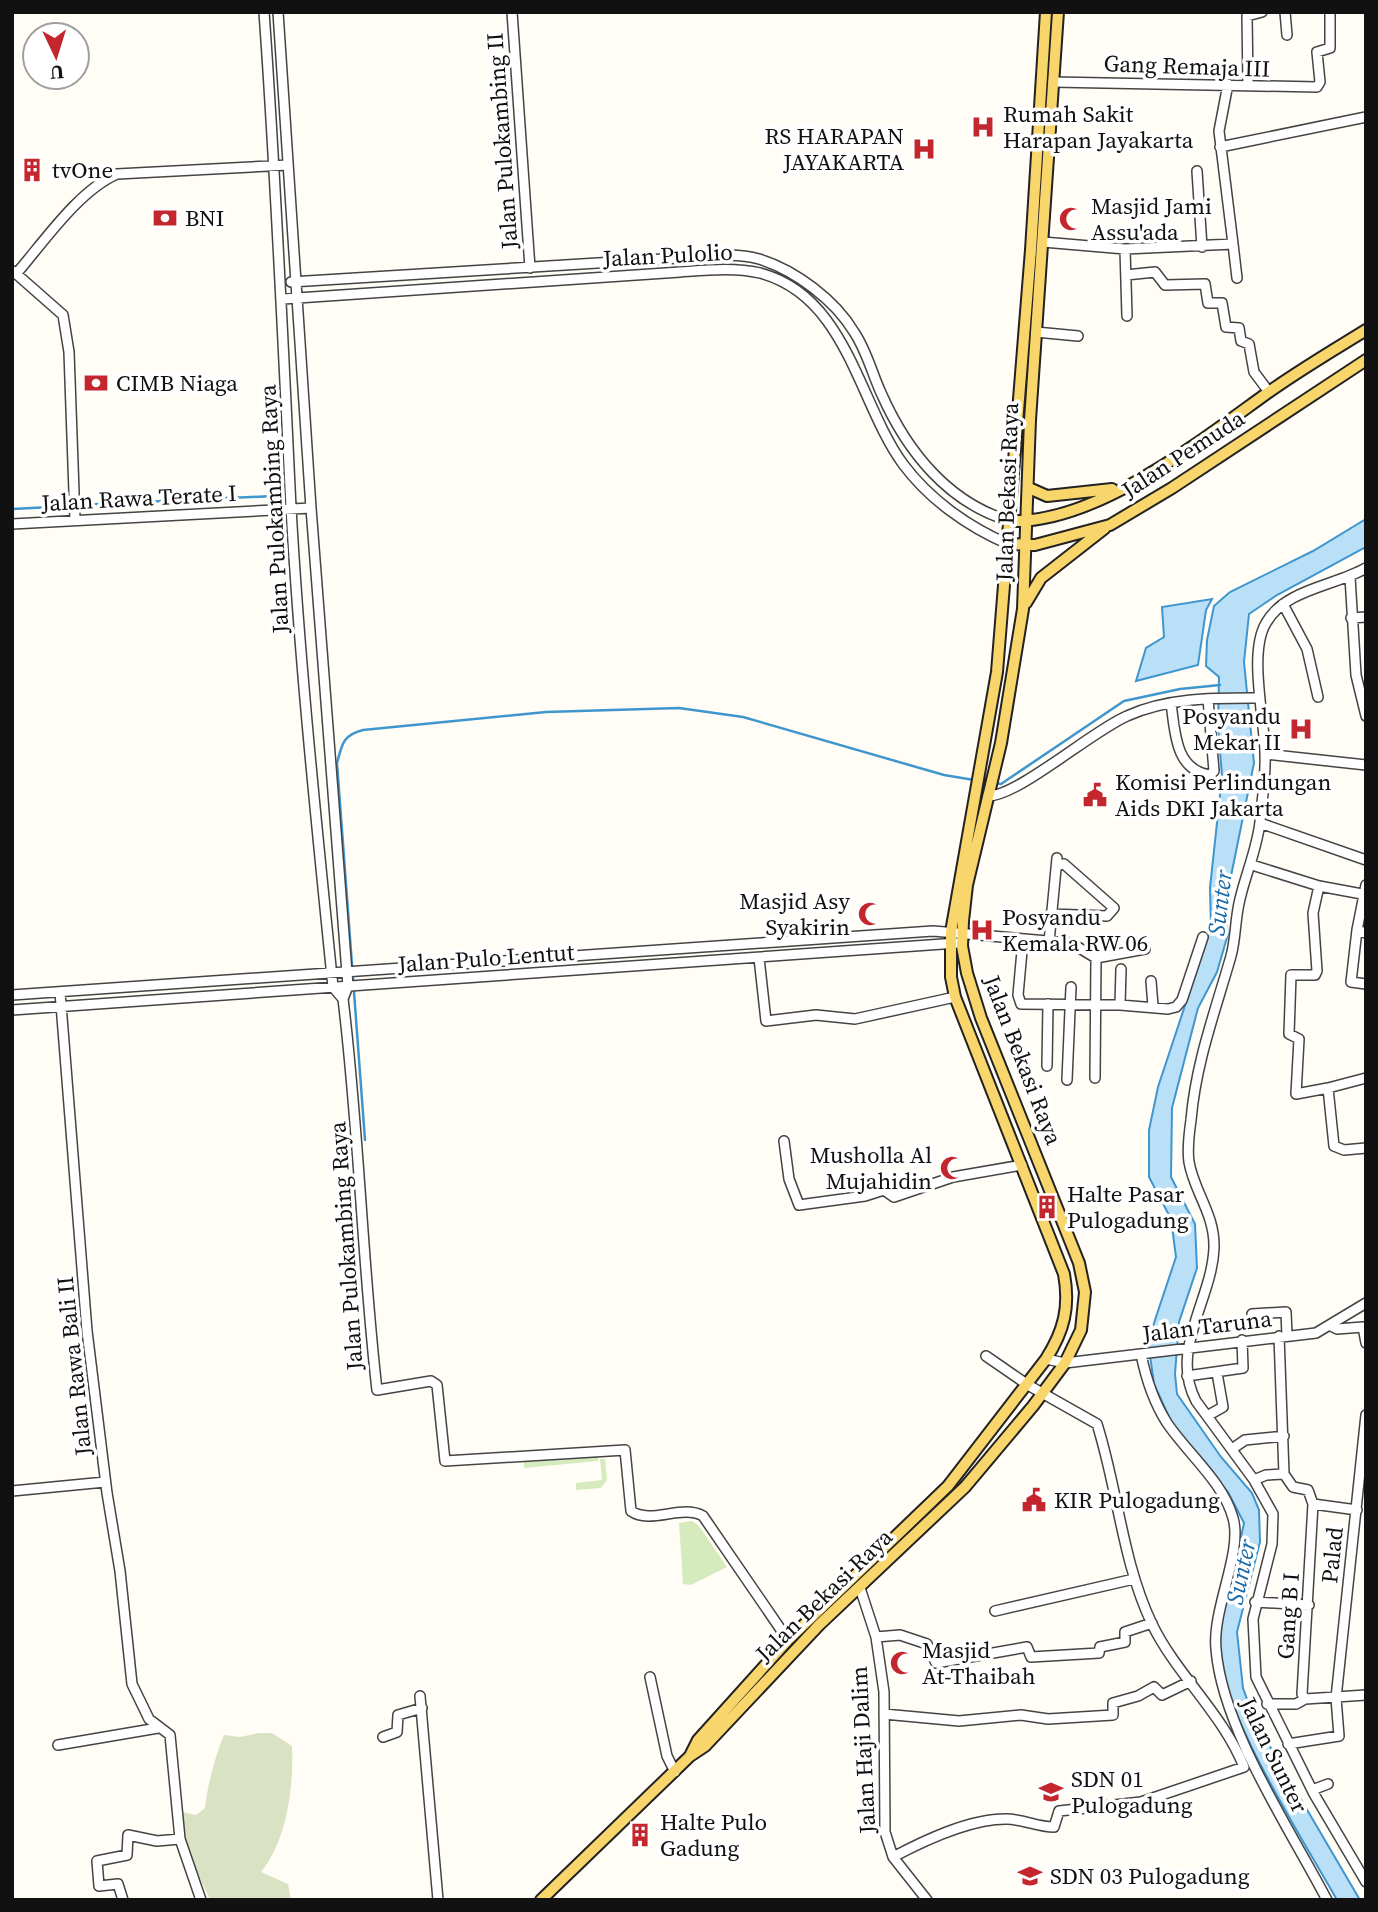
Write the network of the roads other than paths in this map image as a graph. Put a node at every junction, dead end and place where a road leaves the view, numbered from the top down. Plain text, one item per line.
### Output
1 (264, 12) edge
2 (278, 12) edge
3 (512, 12) edge
4 (1046, 12) edge
5 (1058, 12) edge
6 (1262, 12) edge
7 (1285, 12) edge
8 (1330, 12) edge
9 (1287, 35) dead end
10 (1053, 82) junction
11 (1228, 84) junction
12 (1248, 84) junction
13 (1366, 117) edge
14 (1220, 146) junction
15 (288, 165) junction
16 (274, 166) junction
17 (1197, 171) dead end
18 (1043, 243) junction
19 (1233, 244) junction
20 (1202, 247) junction
21 (1125, 249) junction
22 (679, 258) junction
23 (638, 260) junction
24 (530, 268) junction
25 (14, 272) edge
26 (680, 272) junction
27 (640, 275) junction
28 (1126, 275) junction
29 (1237, 278) dead end
30 (295, 282) junction
31 (282, 283) junction
32 (296, 298) junction
33 (283, 299) junction
34 (1127, 316) dead end
35 (1366, 330) edge
36 (1036, 332) junction
37 (1078, 336) dead end
38 (1366, 360) edge
39 (1027, 378) junction
40 (881, 393) junction
41 (1269, 393) junction
42 (869, 400) junction
43 (1125, 487) junction
44 (1029, 488) junction
45 (956, 494) junction
46 (311, 508) junction
47 (947, 509) junction
48 (291, 510) junction
49 (75, 515) junction
50 (1010, 521) junction
51 (1029, 522) junction
52 (12, 524) edge
53 (1110, 524) junction
54 (1008, 544) junction
55 (1028, 546) junction
56 (1366, 568) edge
57 (1350, 577) junction
58 (1283, 604) junction
59 (1024, 609) junction
60 (1366, 617) edge
61 (1351, 618) junction
62 (1318, 697) dead end
63 (1258, 698) junction
64 (1210, 699) junction
65 (1364, 702) edge
66 (1171, 703) junction
67 (1366, 716) edge
68 (1265, 754) junction
69 (1366, 765) edge
70 (988, 770) junction
71 (985, 794) junction
72 (1260, 823) junction
73 (1366, 860) edge
74 (1252, 865) junction
75 (1320, 886) junction
76 (1364, 890) edge
77 (1050, 914) junction
78 (1362, 931) edge
79 (960, 937) junction
80 (1203, 937) dead end
81 (1023, 940) junction
82 (1049, 942) junction
83 (1145, 949) dead end
84 (759, 958) junction
85 (1096, 958) junction
86 (1121, 968) dead end
87 (348, 973) junction
88 (331, 974) junction
89 (1151, 981) dead end
90 (1366, 984) edge
91 (349, 986) junction
92 (333, 987) junction
93 (1071, 987) dead end
94 (60, 992) junction
95 (12, 995) edge
96 (956, 997) junction
97 (343, 999) junction
98 (1048, 1004) junction
99 (1071, 1004) junction
100 (1120, 1004) junction
101 (1095, 1005) junction
102 (1153, 1006) junction
103 (62, 1007) junction
104 (12, 1010) edge
105 (1047, 1066) dead end
106 (1095, 1078) dead end
107 (1366, 1078) edge
108 (1068, 1080) dead end
109 (1328, 1088) junction
110 (784, 1141) dead end
111 (1366, 1148) edge
112 (1022, 1165) junction
113 (1366, 1303) edge
114 (1252, 1314) dead end
115 (1331, 1326) junction
116 (1283, 1336) junction
117 (1242, 1340) junction
118 (1366, 1343) edge
119 (1187, 1347) junction
120 (1144, 1353) junction
121 (986, 1356) dead end
122 (1046, 1359) junction
123 (1065, 1363) junction
124 (1217, 1373) junction
125 (1187, 1376) junction
126 (1028, 1385) junction
127 (1042, 1393) junction
128 (1366, 1415) edge
129 (1207, 1416) junction
130 (1284, 1436) junction
131 (1232, 1449) junction
132 (1284, 1474) junction
133 (1254, 1480) junction
134 (106, 1482) junction
135 (12, 1490) edge
136 (1314, 1503) junction
137 (1357, 1510) junction
138 (1134, 1579) junction
139 (860, 1588) junction
140 (1255, 1602) junction
141 (1309, 1605) junction
142 (995, 1611) dead end
143 (1152, 1623) junction
144 (876, 1637) junction
145 (789, 1640) junction
146 (650, 1677) dead end
147 (1191, 1681) junction
148 (1366, 1695) edge
149 (419, 1696) dead end
150 (743, 1696) junction
151 (1336, 1698) junction
152 (1305, 1699) junction
153 (1268, 1706) junction
154 (422, 1707) junction
155 (884, 1714) junction
156 (158, 1728) junction
157 (383, 1737) dead end
158 (1288, 1744) junction
159 (58, 1745) dead end
160 (675, 1772) junction
161 (1328, 1784) dead end
162 (1312, 1790) junction
163 (180, 1839) junction
164 (893, 1857) junction
165 (1366, 1882) edge
166 (123, 1900) edge
167 (201, 1900) edge
168 (438, 1900) edge
169 (541, 1900) edge
170 (927, 1900) edge
171 (1327, 1900) edge

1 - 16 street, Jalan Pulokambing Raya
2 - 15 street, Jalan Pulokambing Raya
3 - 24 street, Jalan Pulokambing II
4 - 39 main road, Jalan Bekasi Raya
5 - 10 main road, Jalan Bekasi Raya
6 - 12 street
7 - 9 street
8 - 12 street, Gang Remaja III
10 - 11 street, Gang Remaja III
10 - 18 main road, Jalan Bekasi Raya
11 - 12 street, Gang Remaja III
11 - 14 street
13 - 14 street
14 - 19 street
15 - 16 street
15 - 30 street, Jalan Pulokambing Raya
16 - 25 street
16 - 31 street, Jalan Pulokambing Raya
17 - 20 street
18 - 21 street
18 - 36 main road, Jalan Bekasi Raya
19 - 20 street
19 - 29 street
20 - 21 street
21 - 28 street
22 - 23 street, Jalan Pulolio
22 - 26 street
22 - 40 street, Jalan Pulolio
23 - 24 street, Jalan Pulolio
23 - 27 street
24 - 30 street, Jalan Pulolio
25 - 49 street
26 - 27 street, Jalan Pulolio
26 - 42 street, Jalan Pulolio
27 - 32 street, Jalan Pulolio
28 - 34 street
28 - 41 street
30 - 31 street, Jalan Pulolio
30 - 32 street, Jalan Pulokambing Raya
31 - 33 street, Jalan Pulokambing Raya
32 - 33 street, Jalan Pulolio
32 - 46 street, Jalan Pulokambing Raya
33 - 48 street, Jalan Pulokambing Raya
35 - 41 main road, Jalan Pemuda
36 - 37 street
36 - 39 main road, Jalan Bekasi Raya
38 - 53 main road, Jalan Pemuda
39 - 44 main road, Jalan Bekasi Raya
39 - 50 main road, Jalan Bekasi Raya
40 - 42 street
40 - 45 street, Jalan Pulolio
41 - 43 main road, Jalan Pemuda
42 - 47 street, Jalan Pulolio
43 - 44 main road
43 - 51 main road, Jalan Pemuda
44 - 51 main road, Jalan Bekasi Raya
45 - 47 street
45 - 50 street, Jalan Pulolio
46 - 48 street, Jalan Rawa Terate I
46 - 87 street, Jalan Pulokambing Raya
47 - 54 street, Jalan Pulolio
48 - 49 street, Jalan Rawa Terate I
48 - 88 street, Jalan Pulokambing Raya
49 - 52 street, Jalan Rawa Terate I
50 - 51 main road, Jalan Pemuda
50 - 54 main road, Jalan Bekasi Raya
51 - 55 main road, Jalan Bekasi Raya
53 - 55 main road, Jalan Pemuda
53 - 59 main road
54 - 55 main road, Jalan Pemuda
54 - 70 main road, Jalan Bekasi Raya
55 - 59 main road, Jalan Bekasi Raya
56 - 57 street
57 - 58 street
57 - 61 street
58 - 62 street
58 - 63 street
59 - 70 main road, Jalan Bekasi Raya
60 - 61 street
61 - 65 street
63 - 64 street
63 - 68 street
64 - 66 street
64 - 66 street
65 - 67 street
66 - 71 street
68 - 69 street
68 - 72 street
70 - 71 main road, Jalan Bekasi Raya
71 - 79 main road, Jalan Bekasi Raya
72 - 73 street
72 - 74 street
74 - 75 street
74 - 119 street
75 - 76 street
75 - 109 street
76 - 78 street
77 - 77 street
77 - 82 street
78 - 90 street
79 - 81 street
79 - 84 street, Jalan Pulo Lentut
79 - 87 street, Jalan Pulo Lentut
79 - 96 main road, Jalan Bekasi Raya
79 - 123 main road, Jalan Bekasi Raya
80 - 102 street
81 - 82 street
81 - 98 street
82 - 85 street
83 - 85 street
84 - 91 street, Jalan Pulo Lentut
84 - 96 street
85 - 101 street
86 - 100 street
87 - 88 street, Jalan Pulo Lentut
87 - 91 street, Jalan Pulokambing Raya
88 - 92 street, Jalan Pulokambing Raya
88 - 94 street, Jalan Pulo Lentut
89 - 102 street
91 - 92 street, Jalan Pulo Lentut
91 - 97 street, Jalan Pulokambing Raya
92 - 97 street
92 - 103 street, Jalan Pulo Lentut
93 - 99 street
94 - 95 street, Jalan Pulo Lentut
94 - 103 street, Jalan Rawa Bali II
96 - 112 main road, Jalan Bekasi Raya
97 - 145 street, Jalan Pulokambing Raya
98 - 99 street
98 - 105 street
99 - 101 street
99 - 108 street
100 - 101 street
100 - 102 street
101 - 106 street
103 - 104 street, Jalan Pulo Lentut
103 - 134 street, Jalan Rawa Bali II
107 - 109 street
109 - 111 street
110 - 112 street
112 - 122 main road, Jalan Bekasi Raya
113 - 115 street, Jalan Taruna
114 - 116 street
115 - 116 street, Jalan Taruna
115 - 118 street
116 - 117 street, Jalan Taruna
116 - 130 street
117 - 119 street, Jalan Taruna
117 - 124 street
119 - 120 street, Jalan Taruna
119 - 125 street
120 - 123 street, Jalan Taruna
120 - 171 street, Jalan Sunter
121 - 126 street
122 - 123 street, Jalan Taruna
122 - 126 main road, Jalan Bekasi Raya
123 - 127 main road, Jalan Bekasi Raya
124 - 125 street
124 - 129 street
125 - 129 street
126 - 127 street
126 - 145 main road, Jalan Bekasi Raya
127 - 138 street
127 - 139 main road, Jalan Bekasi Raya
128 - 137 street, Palad
129 - 131 street
130 - 131 street
130 - 132 street
131 - 133 street
132 - 133 street
132 - 136 street
133 - 140 street
134 - 135 street
134 - 156 street, Jalan Rawa Bali II
136 - 137 street
136 - 141 street, Gang B I
137 - 151 street, Palad
138 - 142 street
138 - 143 street
139 - 144 street, Jalan Haji Dalim
139 - 150 main road, Jalan Bekasi Raya
140 - 141 street
140 - 153 street
141 - 152 street, Gang B I
143 - 144 street
143 - 147 street
144 - 155 street, Jalan Haji Dalim
145 - 150 main road, Jalan Bekasi Raya
146 - 160 street
147 - 155 street
147 - 164 street
148 - 151 street
149 - 154 street
150 - 160 main road, Jalan Bekasi Raya
151 - 152 street
151 - 158 street, Palad
152 - 153 street
153 - 158 street
154 - 157 street
154 - 168 street
155 - 164 street, Jalan Haji Dalim
156 - 159 street
156 - 163 street, Jalan Rawa Bali II
158 - 162 street
160 - 169 main road, Jalan Bekasi Raya
161 - 162 street
162 - 165 street
163 - 166 street
163 - 167 street
164 - 170 street, Jalan Haji Dalim

